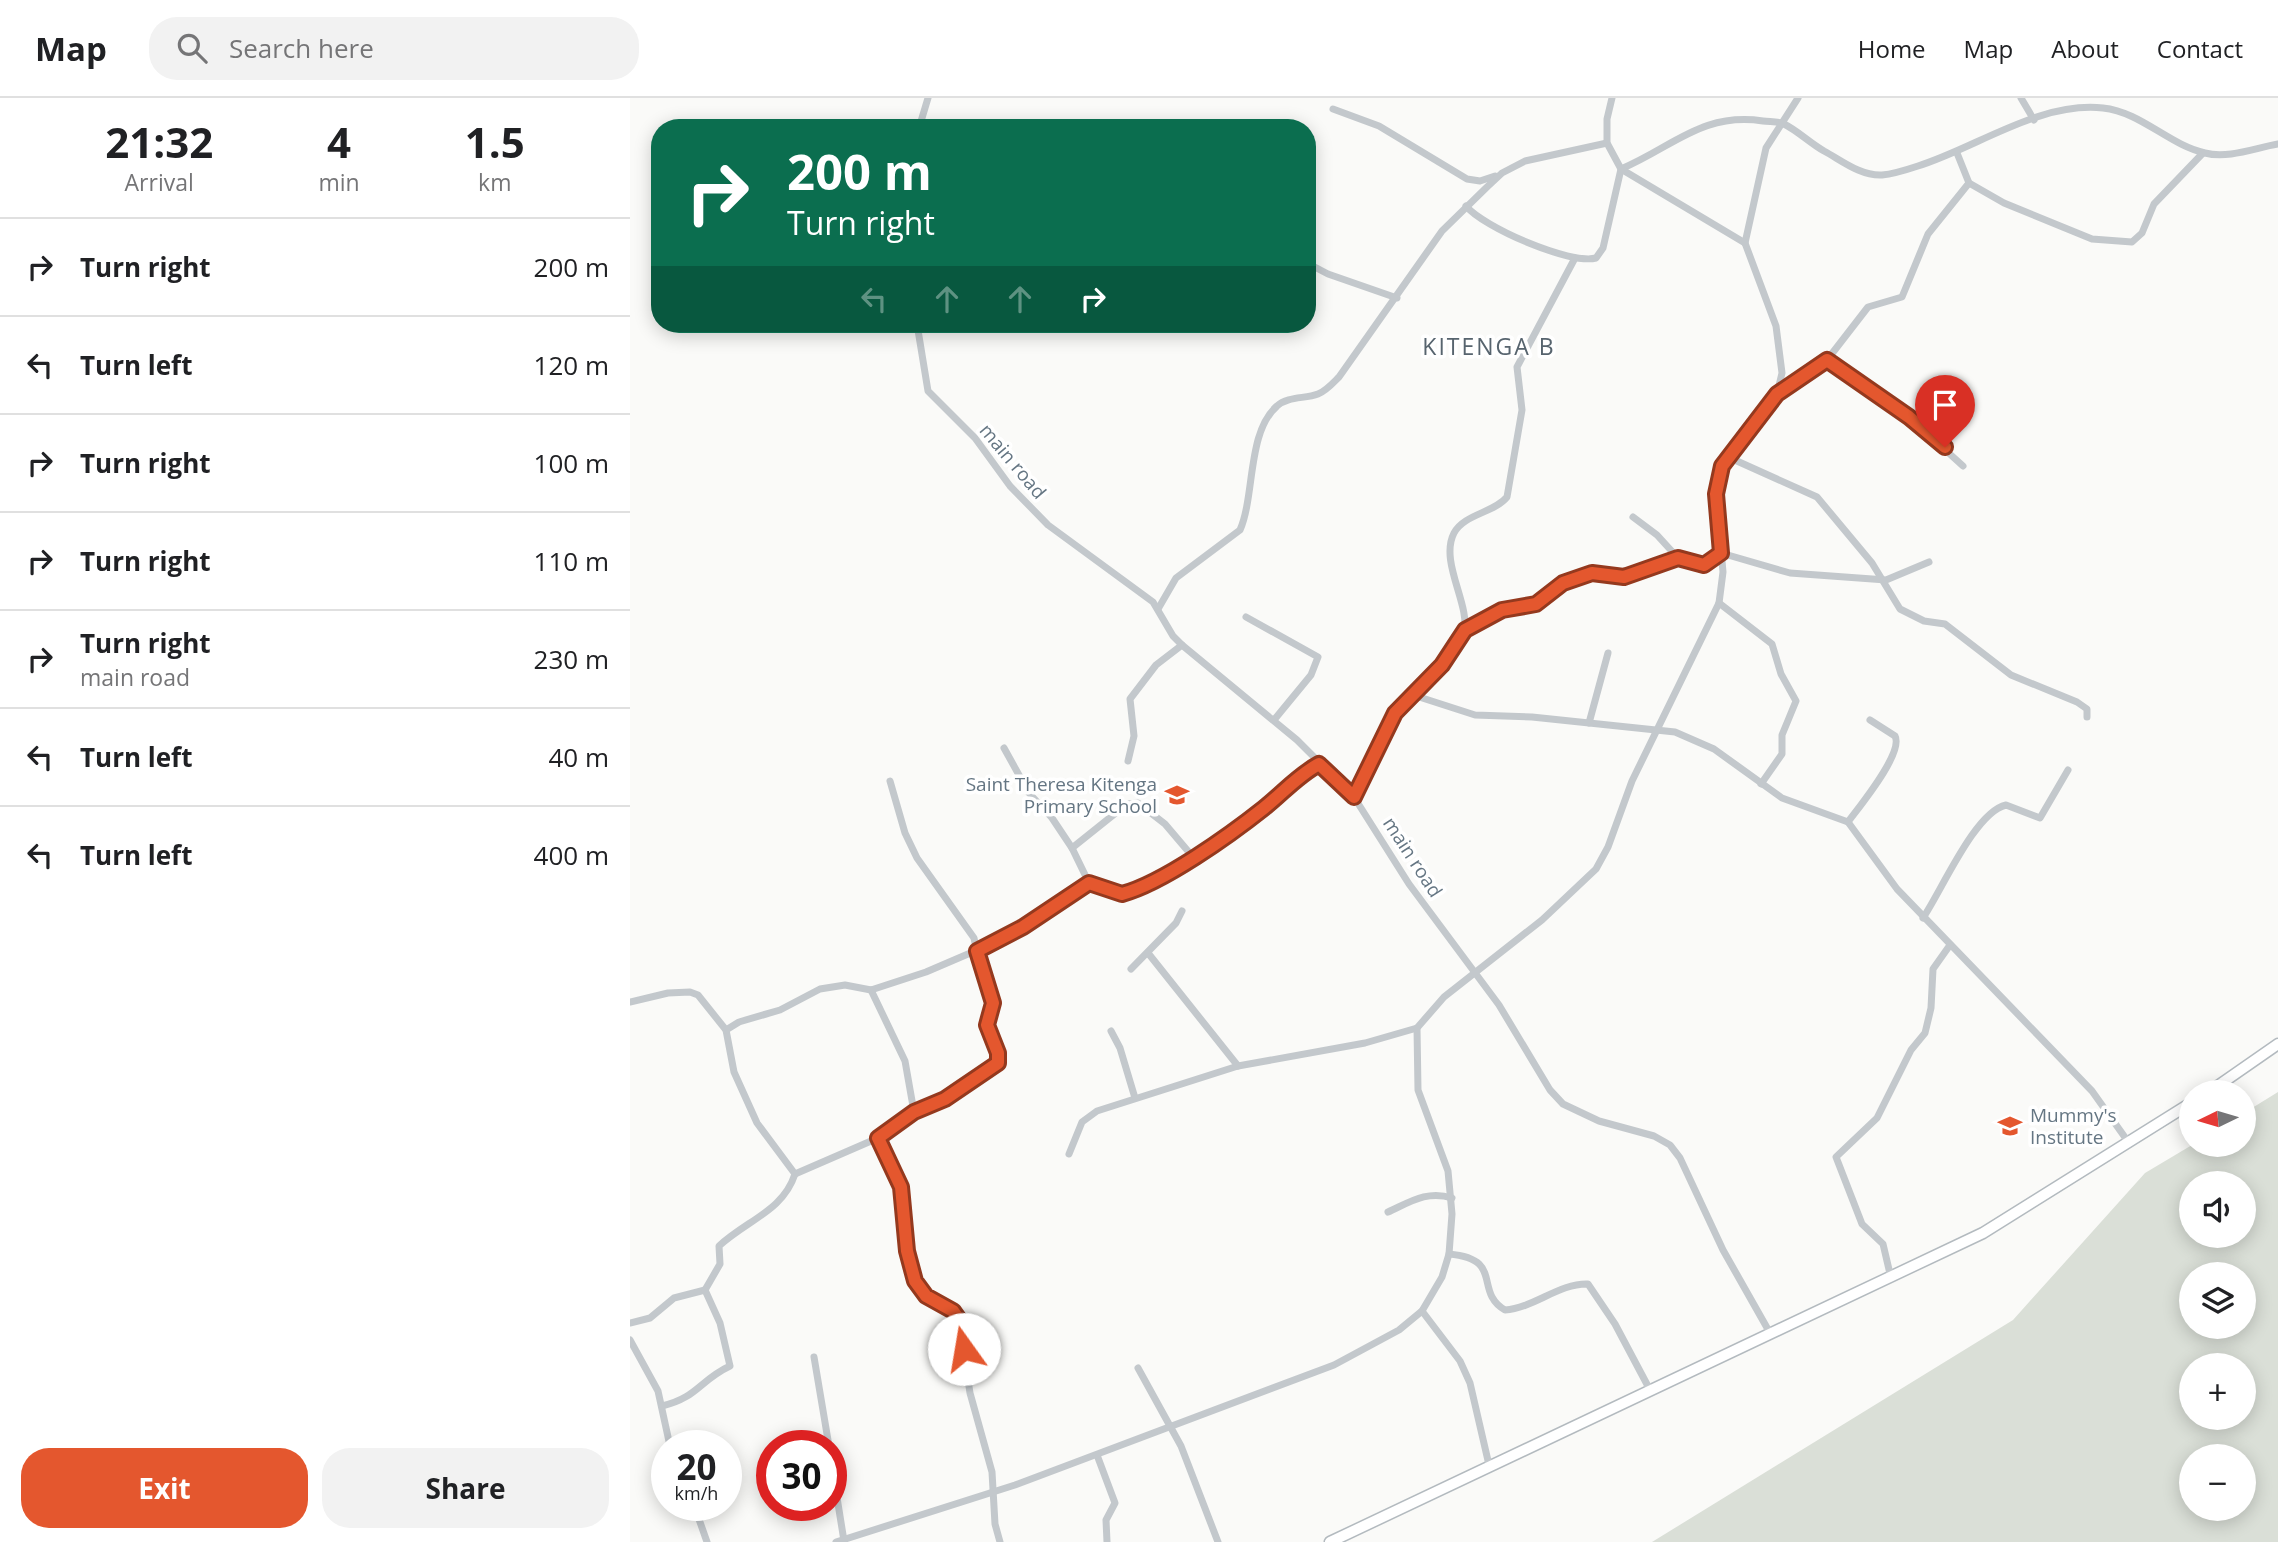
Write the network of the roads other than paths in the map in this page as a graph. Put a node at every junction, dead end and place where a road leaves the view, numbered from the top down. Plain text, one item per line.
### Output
1 (928, 98) edge
2 (1612, 98) edge
3 (1798, 98) edge
4 (2021, 98) edge
5 (1333, 109) dead end
6 (922, 119) edge
7 (2034, 120) junction
8 (1782, 123) junction
9 (1606, 143) junction
10 (2278, 144) edge
11 (1957, 153) junction
12 (2203, 153) junction
13 (1621, 169) junction
14 (1502, 173) junction
15 (1969, 183) junction
16 (1466, 206) junction
17 (1745, 243) junction
18 (1575, 258) junction
19 (1316, 268) edge
20 (1397, 298) junction
21 (918, 333) edge
22 (1827, 360) junction
23 (1777, 394) junction
24 (1728, 457) junction
25 (1963, 466) dead end
26 (1633, 517) dead end
27 (1721, 553) junction
28 (1678, 558) junction
29 (1929, 562) dead end
30 (1881, 580) junction
31 (1719, 603) junction
32 (1158, 608) junction
33 (1246, 617) dead end
34 (1465, 630) junction
35 (1182, 645) junction
36 (1608, 653) dead end
37 (1413, 695) junction
38 (2087, 717) dead end
39 (1274, 720) junction
40 (1870, 720) dead end
41 (1589, 723) junction
42 (1657, 729) junction
43 (1004, 748) dead end
44 (1128, 761) dead end
45 (1319, 764) junction
46 (2068, 770) dead end
47 (890, 781) dead end
48 (1760, 784) junction
49 (1354, 797) junction
50 (1848, 822) junction
51 (1072, 848) junction
52 (1193, 857) junction
53 (1089, 883) junction
54 (1181, 911) dead end
55 (1923, 918) junction
56 (1950, 945) junction
57 (977, 951) junction
58 (1148, 953) junction
59 (1131, 969) dead end
60 (1476, 973) junction
61 (871, 990) junction
62 (630, 1002) edge
63 (1417, 1028) junction
64 (726, 1030) junction
65 (1111, 1031) dead end
66 (2278, 1044) edge
67 (1238, 1066) junction
68 (2226, 1080) edge
69 (1135, 1098) junction
70 (2179, 1111) edge
71 (914, 1112) junction
72 (878, 1138) junction
73 (2129, 1143) junction
74 (1069, 1154) dead end
75 (795, 1174) junction
76 (1452, 1198) junction
77 (1388, 1212) dead end
78 (1448, 1254) junction
79 (1891, 1278) junction
80 (705, 1290) junction
81 (1422, 1311) junction
82 (630, 1323) edge
83 (1770, 1333) junction
84 (630, 1340) edge
85 (814, 1357) dead end
86 (1138, 1368) dead end
87 (1650, 1390) junction
88 (662, 1406) junction
89 (1170, 1425) junction
90 (667, 1430) edge
91 (826, 1430) edge
92 (1097, 1455) junction
93 (1489, 1465) junction
94 (995, 1491) junction
95 (700, 1521) edge
96 (839, 1521) edge
97 (841, 1541) edge
98 (707, 1542) edge
99 (1000, 1542) edge
100 (1107, 1542) edge
101 (1218, 1542) edge
102 (1330, 1542) edge

1 - 6 street
2 - 9 street
3 - 8 street
4 - 7 street
5 - 14 street
7 - 11 street
7 - 12 street
8 - 11 street
8 - 13 street
8 - 17 street
9 - 13 street
9 - 14 street
10 - 12 street
11 - 15 street
12 - 15 street
13 - 17 street
13 - 18 street
14 - 16 street
15 - 22 street
16 - 18 street
16 - 20 street
17 - 23 street
18 - 34 street
19 - 20 street
20 - 32 street
21 - 32 street, main road
22 - 23 street
22 - 25 street
23 - 24 street
24 - 27 street
24 - 30 street
26 - 28 street
27 - 28 street
27 - 30 street
27 - 31 street
28 - 34 street
29 - 30 street
30 - 38 street
31 - 42 street
31 - 48 street
32 - 35 street, main road
33 - 39 street
34 - 37 street
35 - 39 street, main road
35 - 44 street
36 - 41 street
37 - 41 street
37 - 49 street
39 - 45 street, main road
40 - 50 street
41 - 42 street
42 - 48 street
42 - 60 street
43 - 51 street
45 - 49 street, main road
45 - 52 street
46 - 55 street
47 - 57 street
48 - 50 street
49 - 60 street, main road
50 - 55 street
51 - 52 street
51 - 53 street
52 - 53 street
53 - 57 street
54 - 58 street
55 - 56 street
56 - 73 street
56 - 79 street
57 - 61 street
57 - 71 street
58 - 59 street
58 - 67 street
60 - 63 street
60 - 83 street, main road
61 - 64 street
61 - 71 street
62 - 64 street
63 - 67 street
63 - 76 street
64 - 75 street
65 - 69 street
66 - 68 main road
67 - 69 street
69 - 74 street
70 - 73 main road
71 - 72 street
72 - 75 street
72 - 94 street
73 - 79 main road
75 - 80 street
76 - 77 street
76 - 78 street
78 - 81 street
78 - 87 street
79 - 83 main road
80 - 82 street
80 - 88 street
81 - 89 street
81 - 93 street
83 - 87 main road
84 - 88 street
85 - 91 street
86 - 89 street
87 - 93 main road
88 - 90 street
89 - 92 street
89 - 101 street
92 - 94 street
92 - 100 street
93 - 102 main road
94 - 97 street
94 - 99 street
95 - 98 street
96 - 97 street

